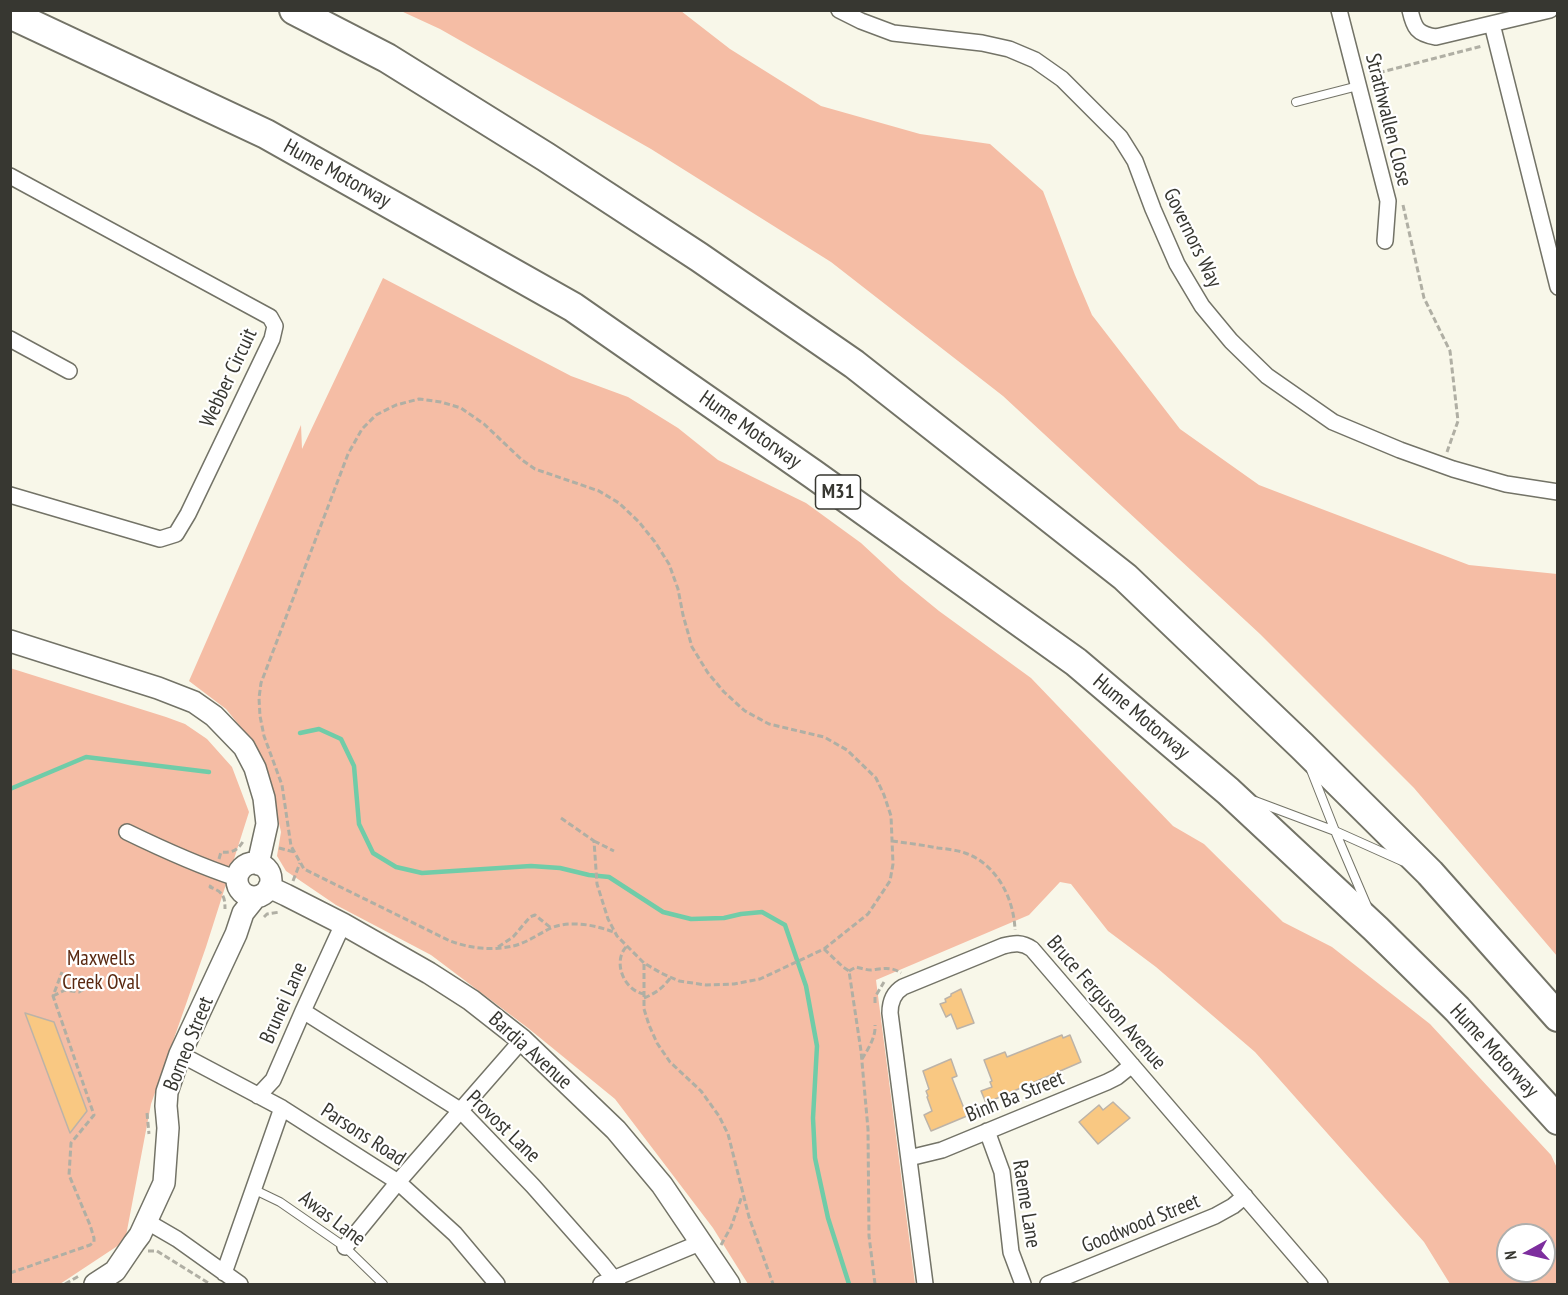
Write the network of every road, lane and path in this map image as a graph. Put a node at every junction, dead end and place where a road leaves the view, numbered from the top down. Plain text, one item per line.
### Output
1 (294, 10) edge
2 (839, 10) edge
3 (1339, 10) edge
4 (1410, 10) edge
5 (1550, 10) edge
6 (10, 14) edge
7 (1492, 24) junction
8 (1497, 43) junction
9 (1379, 72) junction
10 (1357, 82) junction
11 (1296, 102) dead end
12 (1381, 112) dead end
13 (10, 176) edge
14 (1402, 197) dead end
15 (1385, 241) dead end
16 (1557, 287) edge
17 (10, 339) edge
18 (69, 371) dead end
19 (1442, 465) junction
20 (1557, 492) edge
21 (10, 495) edge
22 (10, 641) edge
23 (1302, 746) junction
24 (1228, 791) junction
25 (561, 818) dead end
26 (1335, 831) junction
27 (127, 832) dead end
28 (246, 838) dead end
29 (594, 841) junction
30 (892, 841) junction
31 (614, 851) dead end
32 (221, 852) dead end
33 (258, 864) junction
34 (1430, 873) junction
35 (236, 878) junction
36 (262, 892) junction
37 (286, 916) dead end
38 (262, 920) dead end
39 (343, 924) junction
40 (551, 928) junction
41 (1376, 929) junction
42 (1016, 930) dead end
43 (614, 932) junction
44 (627, 947) junction
45 (496, 948) junction
46 (824, 949) junction
47 (644, 963) junction
48 (849, 971) junction
49 (62, 972) dead end
50 (901, 973) dead end
51 (671, 977) junction
52 (103, 978) dead end
53 (53, 996) junction
54 (644, 996) junction
55 (303, 1011) junction
56 (1557, 1017) edge
57 (522, 1040) junction
58 (180, 1054) junction
59 (1132, 1065) junction
60 (258, 1096) junction
61 (282, 1108) junction
62 (460, 1110) junction
63 (1557, 1120) edge
64 (987, 1131) junction
65 (909, 1158) junction
66 (398, 1182) junction
67 (255, 1190) junction
68 (743, 1194) junction
69 (1245, 1196) junction
70 (146, 1221) junction
71 (711, 1244) junction
72 (345, 1247) junction
73 (150, 1252) dead end
74 (10, 1273) edge
75 (223, 1276) junction
76 (874, 1279) junction
77 (611, 1283) edge
78 (95, 1284) edge
79 (210, 1284) edge
80 (240, 1284) edge
81 (383, 1284) edge
82 (497, 1284) edge
83 (729, 1284) edge
84 (773, 1284) edge
85 (875, 1284) edge
86 (880, 1284) edge
87 (925, 1284) edge
88 (1023, 1284) edge
89 (1048, 1284) edge
90 (1320, 1284) edge

1 - 23 highway
2 - 19 street, Governors Way
3 - 10 street, Strathwallen Close
4 - 7 street
5 - 7 street
6 - 24 highway, Hume Motorway / M31
7 - 8 street
8 - 9 path
8 - 16 street
9 - 10 path
9 - 12 path
10 - 11 lane
10 - 15 street, Strathwallen Close
13 - 21 street, Webber Circuit
14 - 19 path
17 - 18 street
19 - 20 street, Governors Way
22 - 33 street
23 - 26 lane
23 - 34 highway
24 - 26 lane
24 - 41 highway, Hume Motorway / M31
25 - 29 path
26 - 34 lane
26 - 41 lane
27 - 35 street
28 - 32 path
29 - 31 path
29 - 43 path
30 - 42 path
30 - 45 path
30 - 46 path
33 - 35 street
33 - 36 street
34 - 56 highway
35 - 36 street
36 - 39 street, Bardia Avenue
36 - 58 street, Borneo Street
37 - 38 path
39 - 55 street, Brunei Lane
39 - 57 street, Bardia Avenue
40 - 43 path
40 - 45 path
40 - 45 path
41 - 63 highway, Hume Motorway / M31
43 - 44 path
44 - 47 path
44 - 54 path
46 - 48 path
46 - 51 path
47 - 51 path
47 - 54 path
48 - 50 path
48 - 76 path
49 - 53 path
51 - 54 path
52 - 53 path
53 - 74 path
54 - 68 path
55 - 60 street, Brunei Lane
55 - 62 street, Provost Lane
57 - 62 street
57 - 71 street, Bardia Avenue
58 - 60 street, Parsons Road
58 - 70 street, Borneo Street
59 - 64 street, Binh Ba Street
59 - 65 street, Bruce Ferguson Avenue
59 - 69 street, Bruce Ferguson Avenue
60 - 61 street, Parsons Road
61 - 66 street, Parsons Road
61 - 67 street
62 - 66 street
62 - 77 street, Provost Lane
64 - 65 street, Binh Ba Street
64 - 88 street, Raeme Lane
65 - 87 street, Bruce Ferguson Avenue
66 - 72 street
66 - 82 street, Parsons Road
67 - 72 lane, Awas Lane
67 - 75 street
68 - 71 path
68 - 84 path
69 - 89 street, Goodwood Street
69 - 90 street, Bruce Ferguson Avenue
70 - 75 street
70 - 78 street, Borneo Street
71 - 77 street
71 - 83 street, Bardia Avenue
72 - 81 lane, Awas Lane
73 - 79 path
75 - 80 street
76 - 85 path
76 - 86 path

